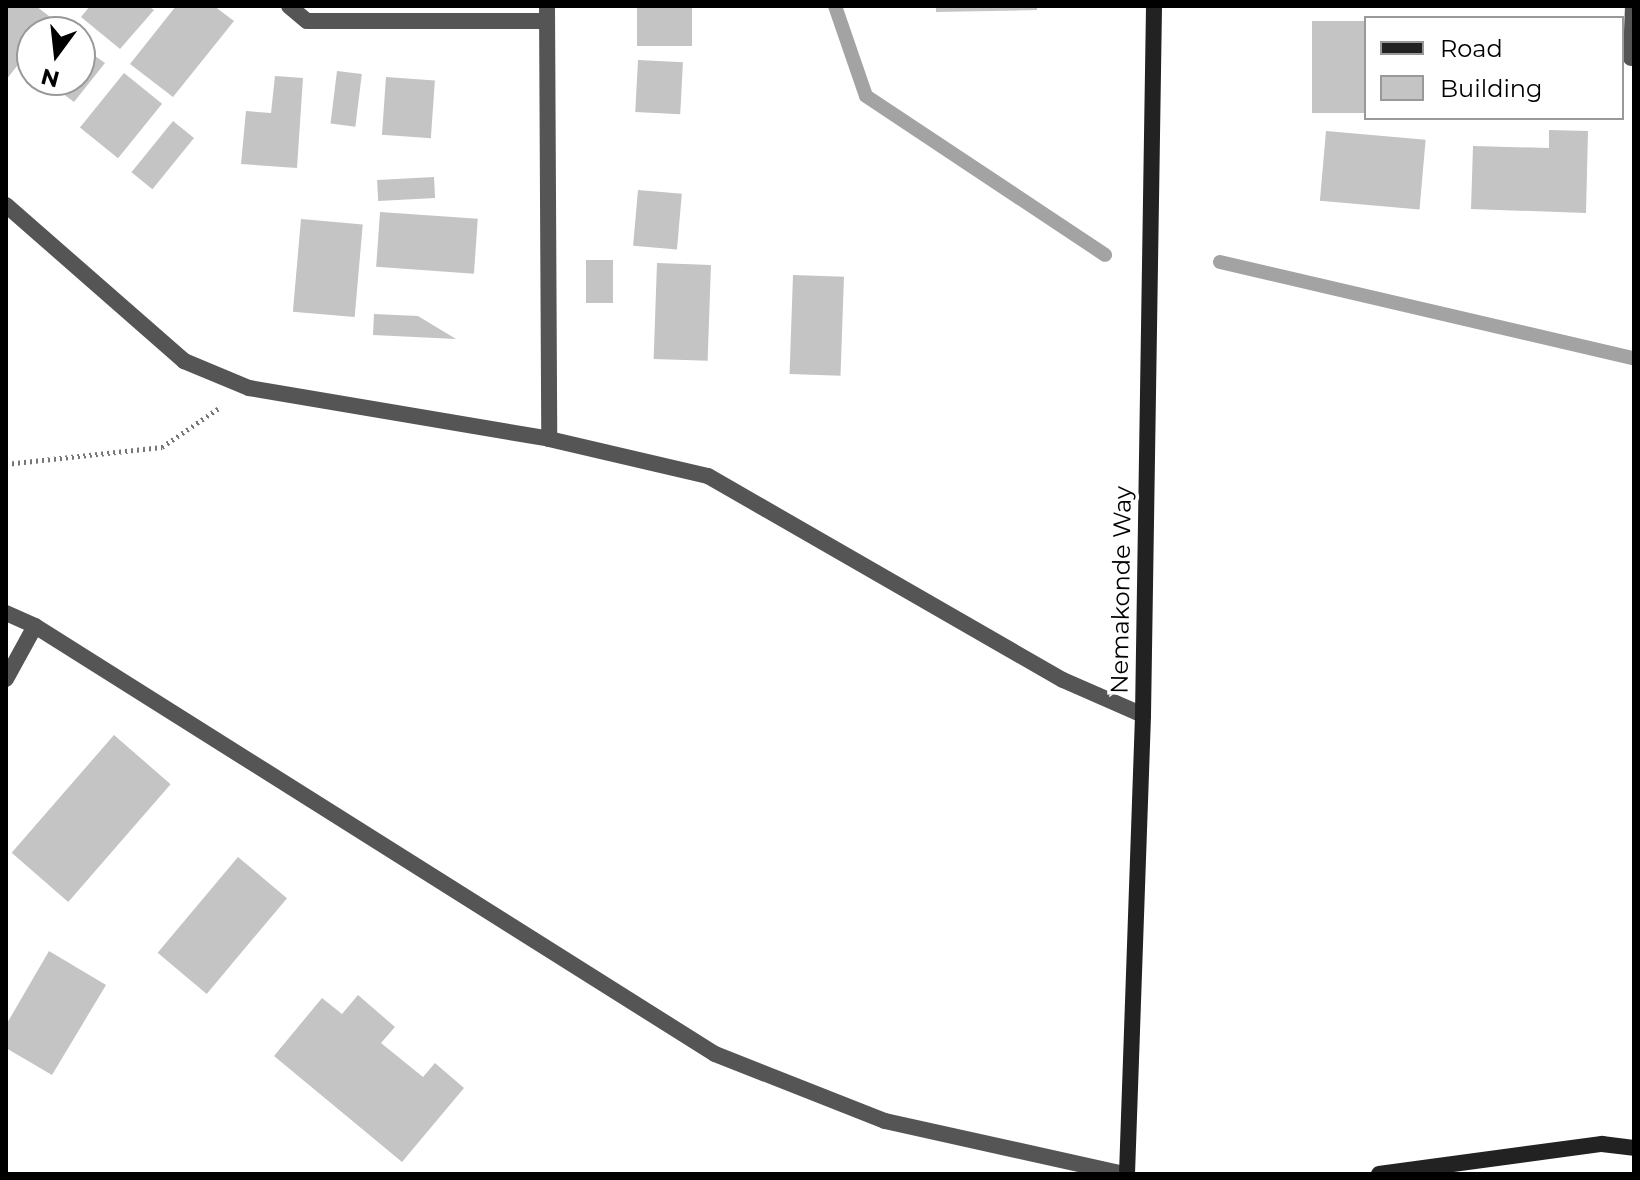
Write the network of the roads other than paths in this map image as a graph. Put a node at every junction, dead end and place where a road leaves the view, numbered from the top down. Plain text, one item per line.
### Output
1 (289, 6) edge
2 (1154, 6) edge
3 (1633, 6) edge
4 (547, 14) edge
5 (1631, 58) dead end
6 (6, 205) edge
7 (549, 439) junction
8 (6, 613) edge
9 (35, 626) junction
10 (6, 679) edge
11 (1143, 715) junction
12 (1634, 1148) edge
13 (1125, 1174) edge
14 (1379, 1174) edge

1 - 4 street
2 - 11 street, Nemakonde Way
3 - 5 street
4 - 7 street
6 - 7 street
7 - 11 street
8 - 9 street
9 - 10 street
9 - 13 street
11 - 13 street, Nemakonde Way
12 - 14 street

